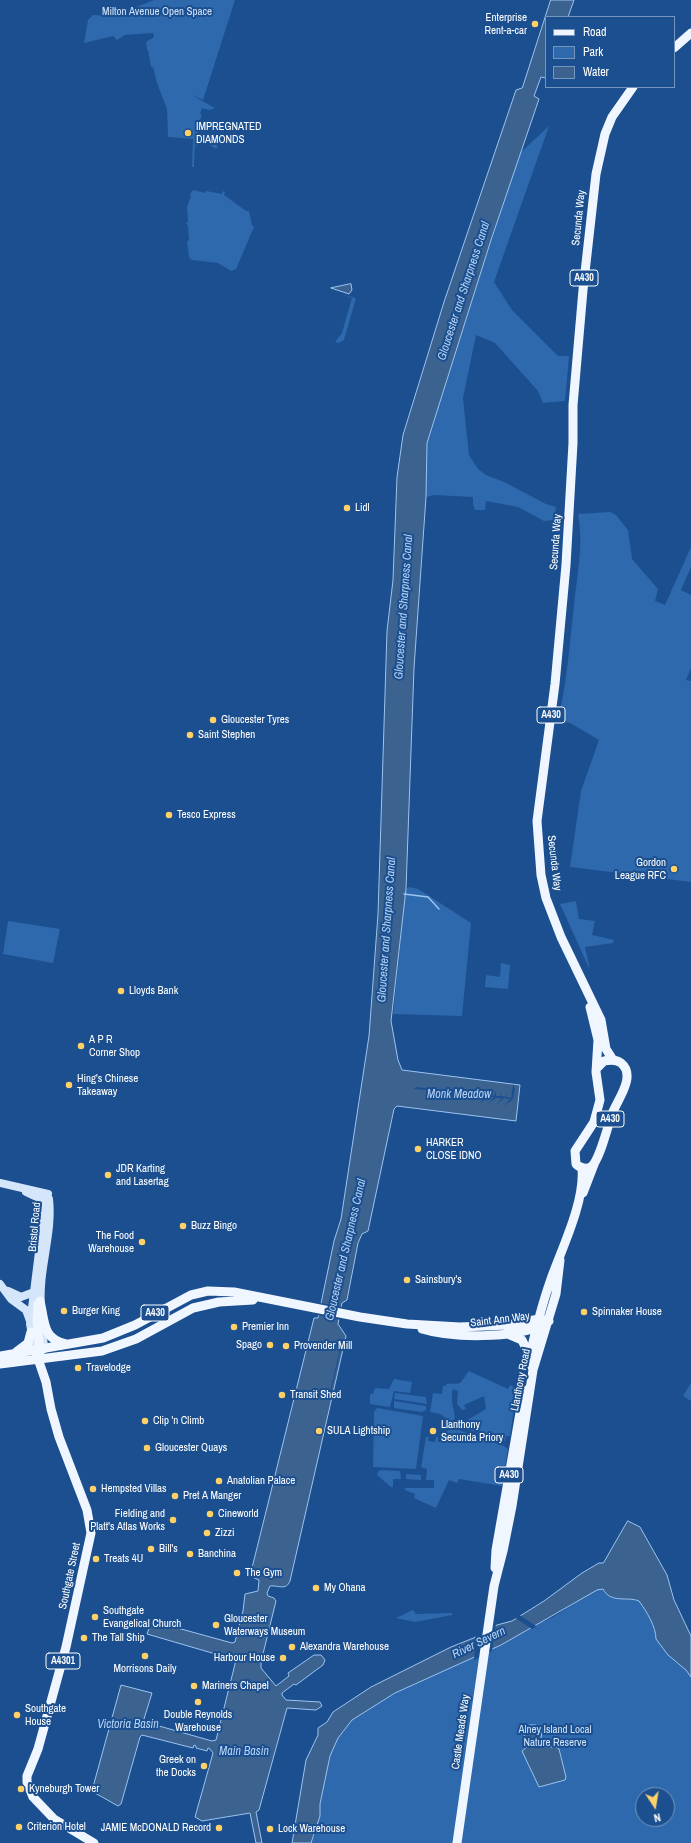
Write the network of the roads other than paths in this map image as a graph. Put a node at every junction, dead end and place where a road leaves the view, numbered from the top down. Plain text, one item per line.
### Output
1 (691, 33) edge
2 (675, 47) edge
3 (632, 88) edge
4 (588, 998) junction
5 (613, 1060) junction
6 (597, 1068) junction
7 (595, 1162) junction
8 (579, 1166) junction
9 (0, 1182) edge
10 (580, 1197) junction
11 (560, 1260) junction
12 (2, 1286) edge
13 (38, 1297) junction
14 (267, 1299) junction
15 (256, 1300) junction
16 (159, 1307) junction
17 (542, 1322) junction
18 (169, 1324) junction
19 (407, 1324) junction
20 (31, 1328) junction
21 (506, 1333) junction
22 (74, 1344) junction
23 (40, 1350) junction
24 (11, 1355) junction
25 (0, 1356) edge
26 (530, 1357) junction
27 (42, 1360) junction
28 (0, 1364) edge
29 (494, 1586) junction
30 (488, 1624) joint
31 (94, 1843) edge
32 (457, 1843) edge

1 - 2 main road
3 - 4 main road, Secunda Way / A430
4 - 5 main road, Secunda Way / A430
4 - 6 main road, Secunda Way / A430
5 - 6 main road
5 - 7 main road, A430
6 - 8 main road, A430
7 - 8 main road
7 - 10 main road, A430
8 - 10 main road, A430
9 - 13 main road, Bristol Road
10 - 11 main road, A430
11 - 17 main road, A430
11 - 17 main road
12 - 13 main road
12 - 20 main road
13 - 20 main road, Bristol Road
13 - 22 main road
13 - 23 main road, Southgate Street
14 - 15 main road, Saint Ann Way / A430
14 - 16 main road, Saint Ann Way / A430
14 - 19 main road, Saint Ann Way / A430
15 - 16 main road
15 - 18 main road, Saint Ann Way / A430
16 - 22 main road, Saint Ann Way / A430
17 - 19 main road, Saint Ann Way / A430
17 - 21 main road, Saint Ann Way
17 - 26 main road, A430
17 - 29 main road, Llanthony Road
18 - 22 main road
18 - 27 main road, Saint Ann Way / A430
19 - 21 main road, Saint Ann Way
20 - 23 main road, Bristol Road
20 - 24 main road
21 - 26 main road
22 - 23 main road, Saint Ann Way / A430
23 - 24 main road, A430
23 - 27 main road, Southgate Street / A4301
24 - 25 main road, A430
26 - 29 main road, Llanthony Road / A430
27 - 28 main road, A430
27 - 31 main road, Southgate Street / A4301
29 - 30 main road, Llanthony Road / A430
30 - 32 main road, Castle Meads Way / A430

